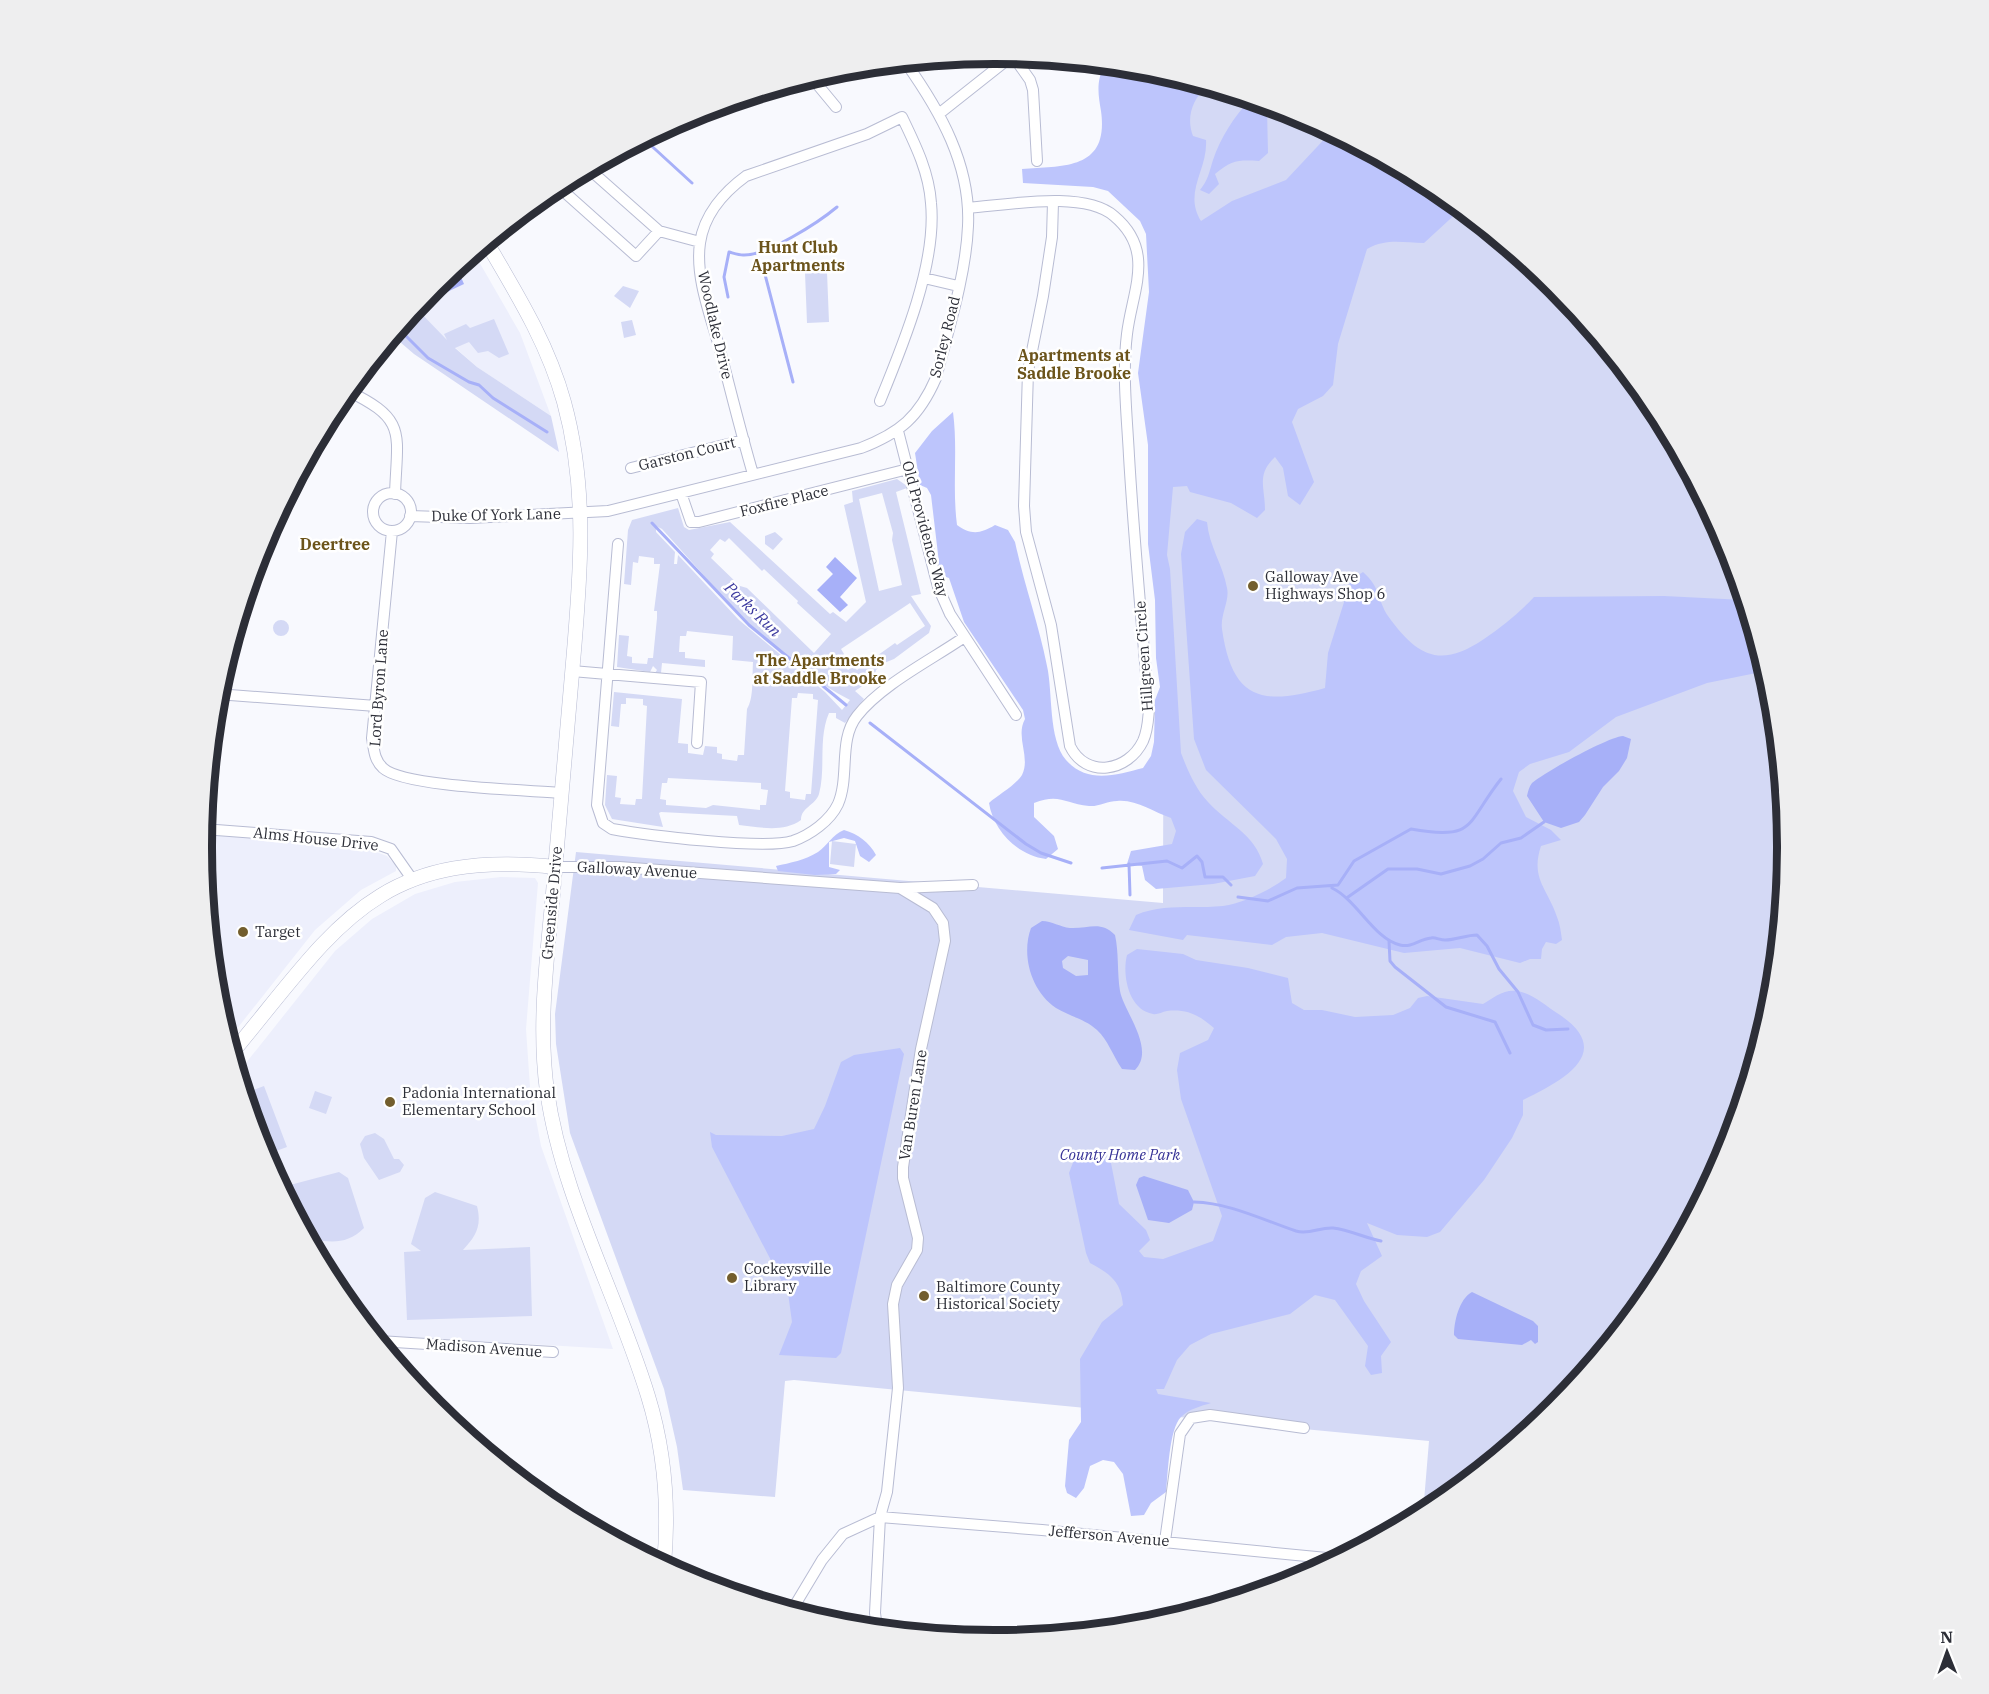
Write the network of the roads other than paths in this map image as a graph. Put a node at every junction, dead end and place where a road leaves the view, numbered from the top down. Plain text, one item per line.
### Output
1 (1002, 64) edge
2 (1019, 65) edge
3 (910, 69) edge
4 (818, 85) edge
5 (836, 107) dead end
6 (940, 113) junction
7 (1037, 161) dead end
8 (595, 174) edge
9 (565, 193) edge
10 (1053, 202) junction
11 (968, 207) junction
12 (658, 231) junction
13 (700, 242) junction
14 (491, 249) edge
15 (924, 278) junction
16 (958, 286) junction
17 (356, 395) edge
18 (880, 401) dead end
19 (898, 431) junction
20 (744, 440) junction
21 (631, 468) dead end
22 (908, 469) junction
23 (753, 474) junction
24 (681, 493) junction
25 (395, 494) junction
26 (582, 513) junction
27 (410, 516) junction
28 (392, 531) junction
29 (618, 544) dead end
30 (963, 638) junction
31 (572, 671) junction
32 (607, 674) junction
33 (227, 695) edge
34 (376, 706) junction
35 (1016, 715) dead end
36 (697, 743) dead end
37 (562, 793) junction
38 (213, 831) edge
39 (555, 867) junction
40 (412, 879) junction
41 (973, 885) dead end
42 (900, 888) junction
43 (238, 1046) edge
44 (389, 1342) edge
45 (553, 1352) dead end
46 (1304, 1428) dead end
47 (880, 1517) junction
48 (1166, 1541) junction
49 (664, 1556) edge
50 (1322, 1557) edge
51 (796, 1604) edge
52 (876, 1620) edge

1 - 6 street
2 - 7 street
3 - 6 street, Sorley Road
4 - 5 street
6 - 11 street, Sorley Road
8 - 12 street
9 - 12 street
10 - 10 street, Hillgreen Circle
10 - 11 street, Hillgreen Circle
11 - 16 street, Sorley Road
12 - 13 street
13 - 15 street, Woodlake Drive
13 - 20 street, Woodlake Drive
14 - 26 street, Greenside Drive
15 - 16 street
15 - 18 street
16 - 19 street, Sorley Road
17 - 25 street
19 - 22 street, Old Providence Way
19 - 23 street, Sorley Road
20 - 21 street, Garston Court
20 - 23 street, Woodlake Drive
22 - 24 street, Foxfire Place
22 - 30 street, Old Providence Way
23 - 24 street, Sorley Road
24 - 26 street, Sorley Road
25 - 27 street
25 - 28 street
26 - 27 street, Duke Of York Lane
26 - 31 street, Greenside Drive
27 - 28 street
28 - 34 street, Lord Byron Lane
29 - 32 street
30 - 32 street
30 - 35 street, Old Providence Way
31 - 32 street
31 - 37 street, Greenside Drive
32 - 36 street
33 - 34 street
34 - 37 street, Lord Byron Lane
37 - 39 street, Greenside Drive
38 - 40 street, Alms House Drive
39 - 40 street, Galloway Avenue
39 - 42 street, Galloway Avenue
39 - 49 street, Greenside Drive
40 - 43 street, Galloway Avenue
41 - 42 street, Galloway Avenue
42 - 47 street, Van Buren Lane
44 - 45 street, Madison Avenue
46 - 48 street
47 - 48 street, Jefferson Avenue
47 - 51 street
47 - 52 street, Van Buren Lane
48 - 50 street, Jefferson Avenue

